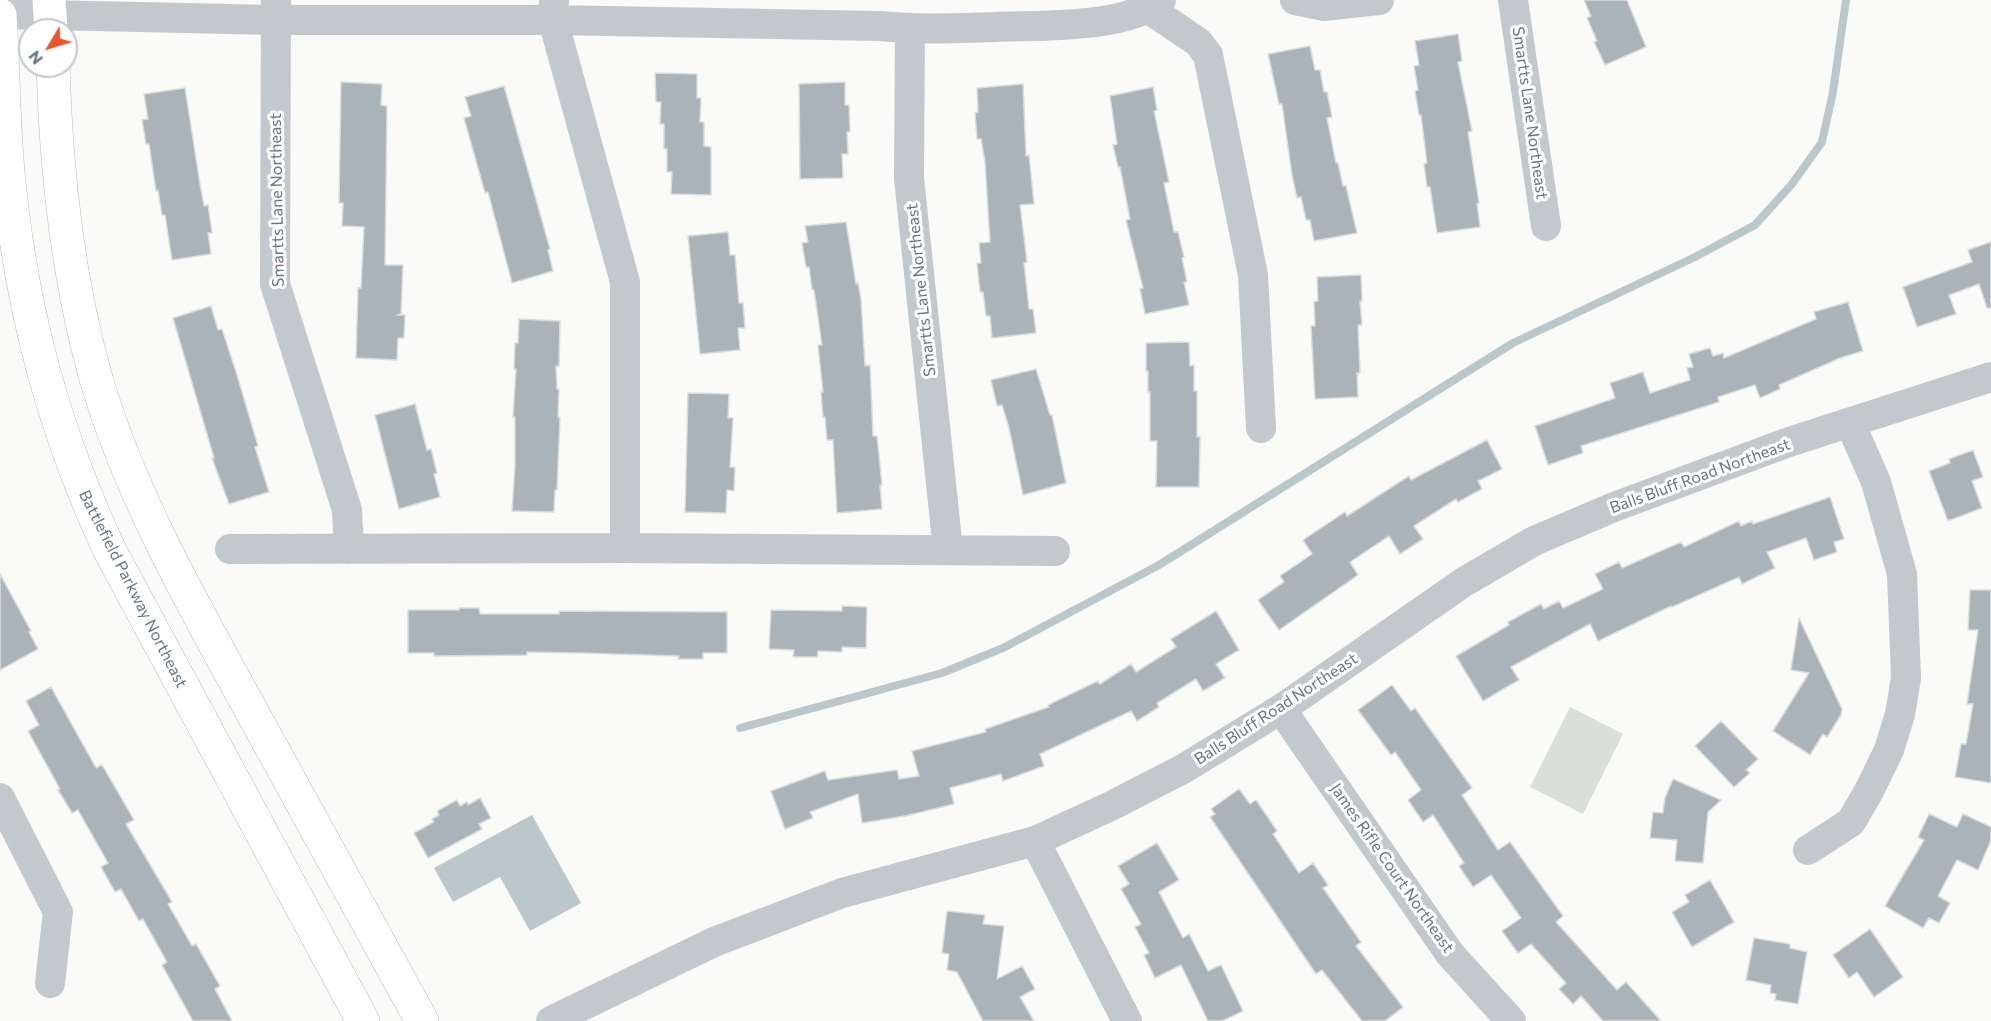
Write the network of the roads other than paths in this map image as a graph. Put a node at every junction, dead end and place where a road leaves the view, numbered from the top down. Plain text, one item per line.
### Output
1 (1295, 0) edge
2 (1379, 0) edge
3 (1513, 0) edge
4 (1155, 4) edge
5 (276, 10) edge
6 (553, 10) edge
7 (0, 14) edge
8 (50, 15) edge
9 (910, 29) junction
10 (54, 78) edge
11 (1546, 226) dead end
12 (1991, 377) edge
13 (1850, 423) junction
14 (1261, 428) dead end
15 (625, 548) junction
16 (230, 549) dead end
17 (349, 549) junction
18 (948, 550) junction
19 (1055, 551) dead end
20 (1281, 709) junction
21 (0, 798) edge
22 (1035, 841) junction
23 (1808, 850) dead end
24 (51, 983) dead end
25 (363, 1021) edge
26 (422, 1021) edge
27 (551, 1021) edge
28 (1127, 1021) edge
29 (1511, 1021) edge

1 - 2 street
3 - 11 street, Smartts Lane Northeast
4 - 9 street
4 - 14 street
5 - 6 street
5 - 8 street
5 - 17 street, Smartts Lane Northeast
6 - 9 street
6 - 15 street
7 - 8 street
7 - 25 main road, Battlefield Parkway Northeast
9 - 18 street, Smartts Lane Northeast
10 - 26 main road
12 - 13 street, Balls Bluff Road Northeast
13 - 20 street, Balls Bluff Road Northeast
13 - 23 street
15 - 17 street
15 - 18 street
16 - 17 street
18 - 19 street
20 - 22 street, Balls Bluff Road Northeast
20 - 29 street, James Rifle Court Northeast
21 - 24 street
22 - 27 street, Balls Bluff Road Northeast
22 - 28 street

